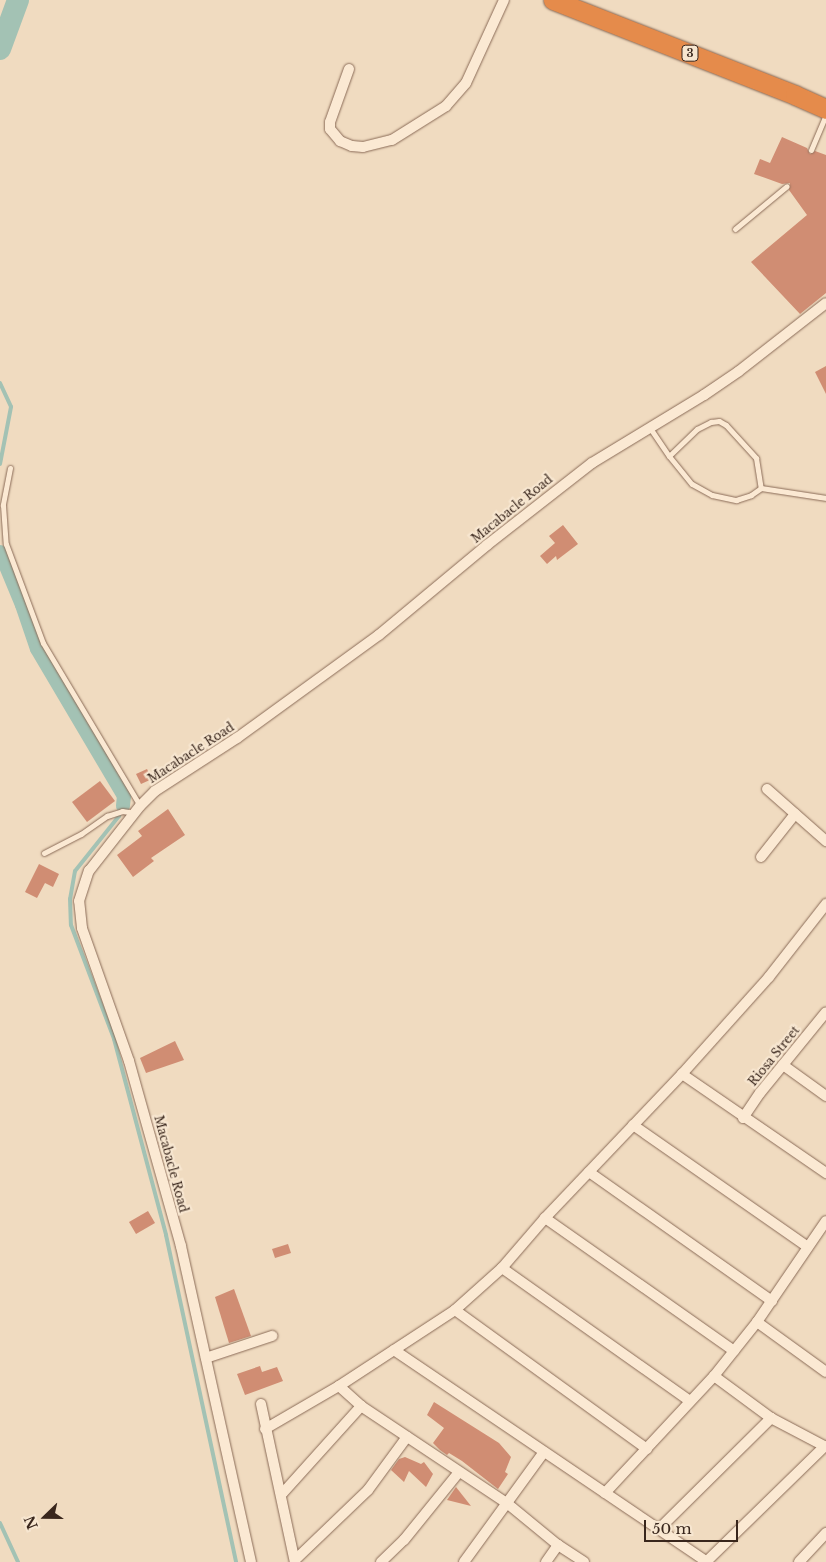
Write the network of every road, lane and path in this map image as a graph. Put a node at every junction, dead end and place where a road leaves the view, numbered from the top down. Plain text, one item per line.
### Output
1 (504, 0) edge
2 (553, 0) edge
3 (586, 0) edge
4 (349, 69) dead end
5 (826, 94) edge
6 (826, 109) edge
7 (826, 114) edge
8 (812, 150) dead end
9 (786, 186) dead end
10 (735, 229) dead end
11 (826, 303) edge
12 (650, 427) junction
13 (669, 456) junction
14 (10, 468) dead end
15 (761, 488) junction
16 (826, 498) edge
17 (767, 789) dead end
18 (140, 806) junction
19 (795, 814) junction
20 (132, 816) junction
21 (826, 841) edge
22 (44, 853) dead end
23 (761, 856) dead end
24 (826, 904) edge
25 (824, 1017) edge
26 (783, 1065) junction
27 (682, 1074) junction
28 (826, 1096) edge
29 (743, 1118) junction
30 (633, 1125) junction
31 (589, 1172) junction
32 (826, 1173) edge
33 (545, 1218) junction
34 (826, 1222) edge
35 (808, 1247) junction
36 (502, 1268) junction
37 (772, 1300) junction
38 (455, 1310) junction
39 (757, 1322) junction
40 (272, 1336) dead end
41 (394, 1350) junction
42 (734, 1351) junction
43 (206, 1358) junction
44 (826, 1372) edge
45 (714, 1376) junction
46 (339, 1386) junction
47 (690, 1401) junction
48 (261, 1404) dead end
49 (362, 1406) junction
50 (771, 1418) junction
51 (265, 1429) junction
52 (407, 1437) junction
53 (825, 1447) edge
54 (646, 1448) junction
55 (544, 1452) junction
56 (459, 1472) junction
57 (605, 1493) junction
58 (281, 1496) junction
59 (508, 1504) junction
60 (659, 1529) junction
61 (826, 1532) edge
62 (558, 1545) junction
63 (295, 1561) edge
64 (251, 1562) edge
65 (381, 1562) edge
66 (464, 1562) edge
67 (546, 1562) edge
68 (584, 1562) edge
69 (707, 1562) edge
70 (799, 1562) edge

1 - 4 street
2 - 6 highway, 3
3 - 5 highway, 3
7 - 8 lane
9 - 10 lane
11 - 12 street, Macabacle Road
12 - 13 lane
12 - 18 street, Macabacle Road
13 - 15 lane
13 - 15 lane
14 - 18 lane
15 - 16 lane
17 - 19 street
18 - 20 street, Macabacle Road
19 - 21 street
19 - 23 street
20 - 22 lane
20 - 43 street, Macabacle Road
24 - 27 street
25 - 26 street, Riosa Street
26 - 28 street
26 - 29 street, Riosa Street
27 - 29 street
27 - 30 street
29 - 32 street
30 - 31 street
30 - 35 street
31 - 33 street
31 - 37 street
33 - 36 street
33 - 42 street
34 - 35 street
35 - 37 street
36 - 38 street
36 - 47 street
37 - 39 street
38 - 41 street
38 - 54 street
39 - 42 street
39 - 44 street
40 - 43 street
41 - 46 street
41 - 55 street
42 - 45 street
43 - 64 street, Macabacle Road
45 - 47 street
45 - 50 street
46 - 49 street
46 - 51 street
47 - 54 street
48 - 51 street
49 - 52 street
49 - 58 street
50 - 53 street
50 - 60 street
51 - 58 street
52 - 56 street
52 - 63 street
53 - 69 street
54 - 57 street
55 - 57 street
55 - 59 street
56 - 59 street
56 - 65 street
57 - 60 street
58 - 63 street
59 - 62 street
59 - 66 street
60 - 69 street
61 - 70 street
62 - 67 street
62 - 68 street

